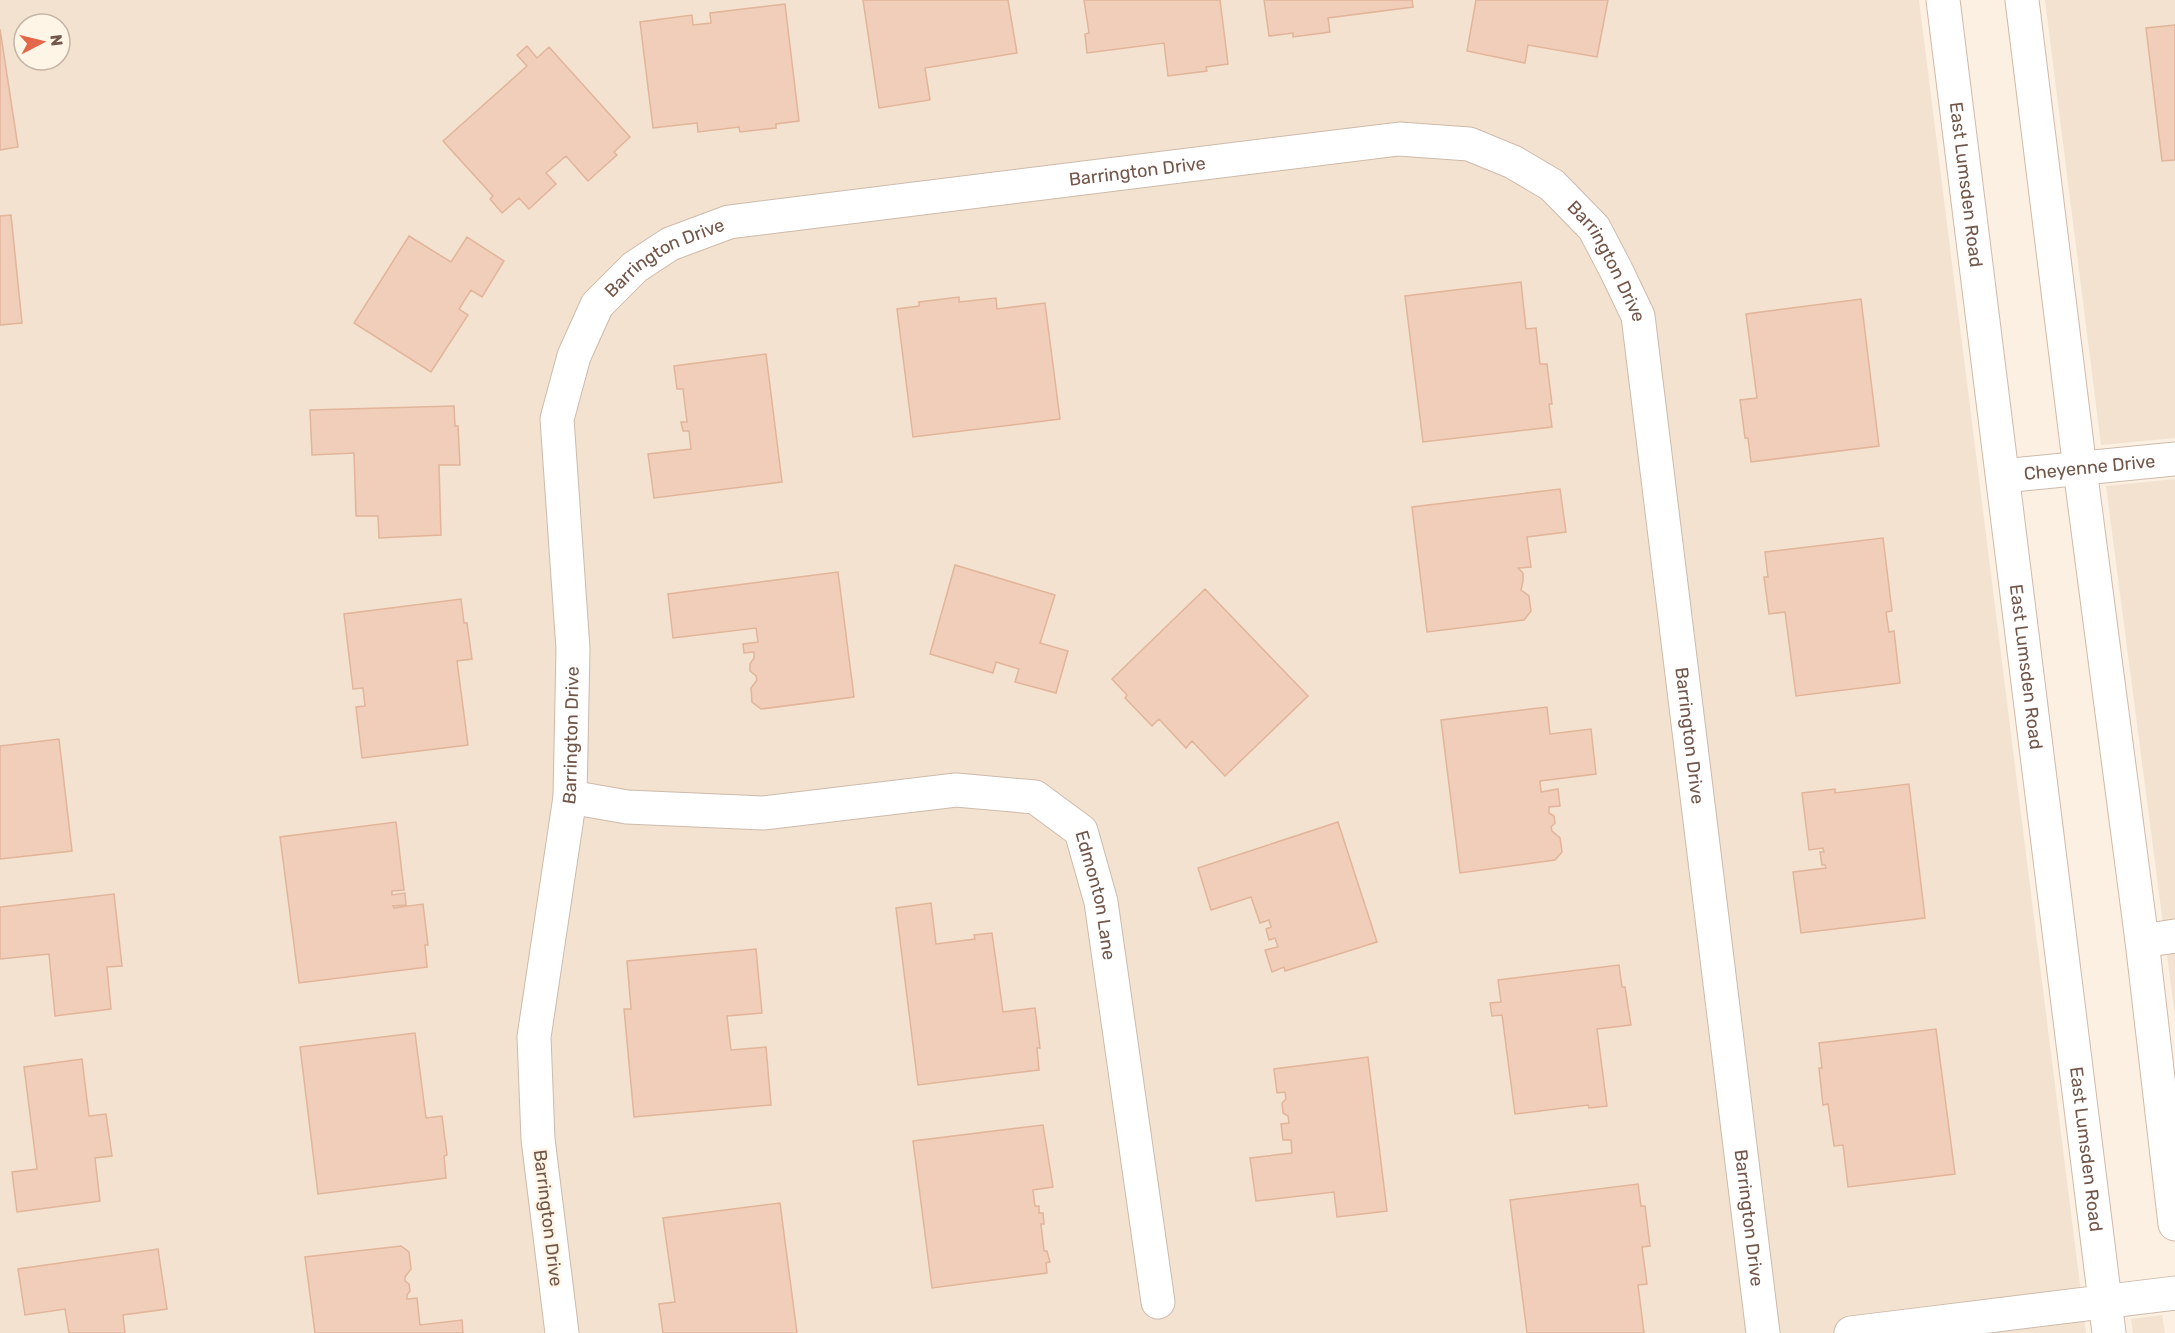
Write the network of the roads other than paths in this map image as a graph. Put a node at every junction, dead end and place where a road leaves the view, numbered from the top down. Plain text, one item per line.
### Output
1 (1943, 0) edge
2 (2022, 0) edge
3 (2175, 459) edge
4 (2079, 469) junction
5 (2003, 476) junction
6 (570, 797) junction
7 (2175, 936) edge
8 (2142, 941) junction
9 (2175, 1224) edge
10 (2175, 1293) edge
11 (2105, 1301) junction
12 (1158, 1302) dead end
13 (562, 1333) edge
14 (1763, 1333) edge
15 (1851, 1333) edge
16 (2109, 1333) edge

1 - 5 street, East Lumsden Road
2 - 4 street
3 - 4 street, Cheyenne Drive
4 - 5 street, Cheyenne Drive
4 - 8 street
5 - 11 street, East Lumsden Road
6 - 12 street, Edmonton Lane
6 - 13 street, Barrington Drive
6 - 14 street, Barrington Drive
7 - 8 street
8 - 9 street
10 - 11 street
11 - 15 street
11 - 16 street, East Lumsden Road

